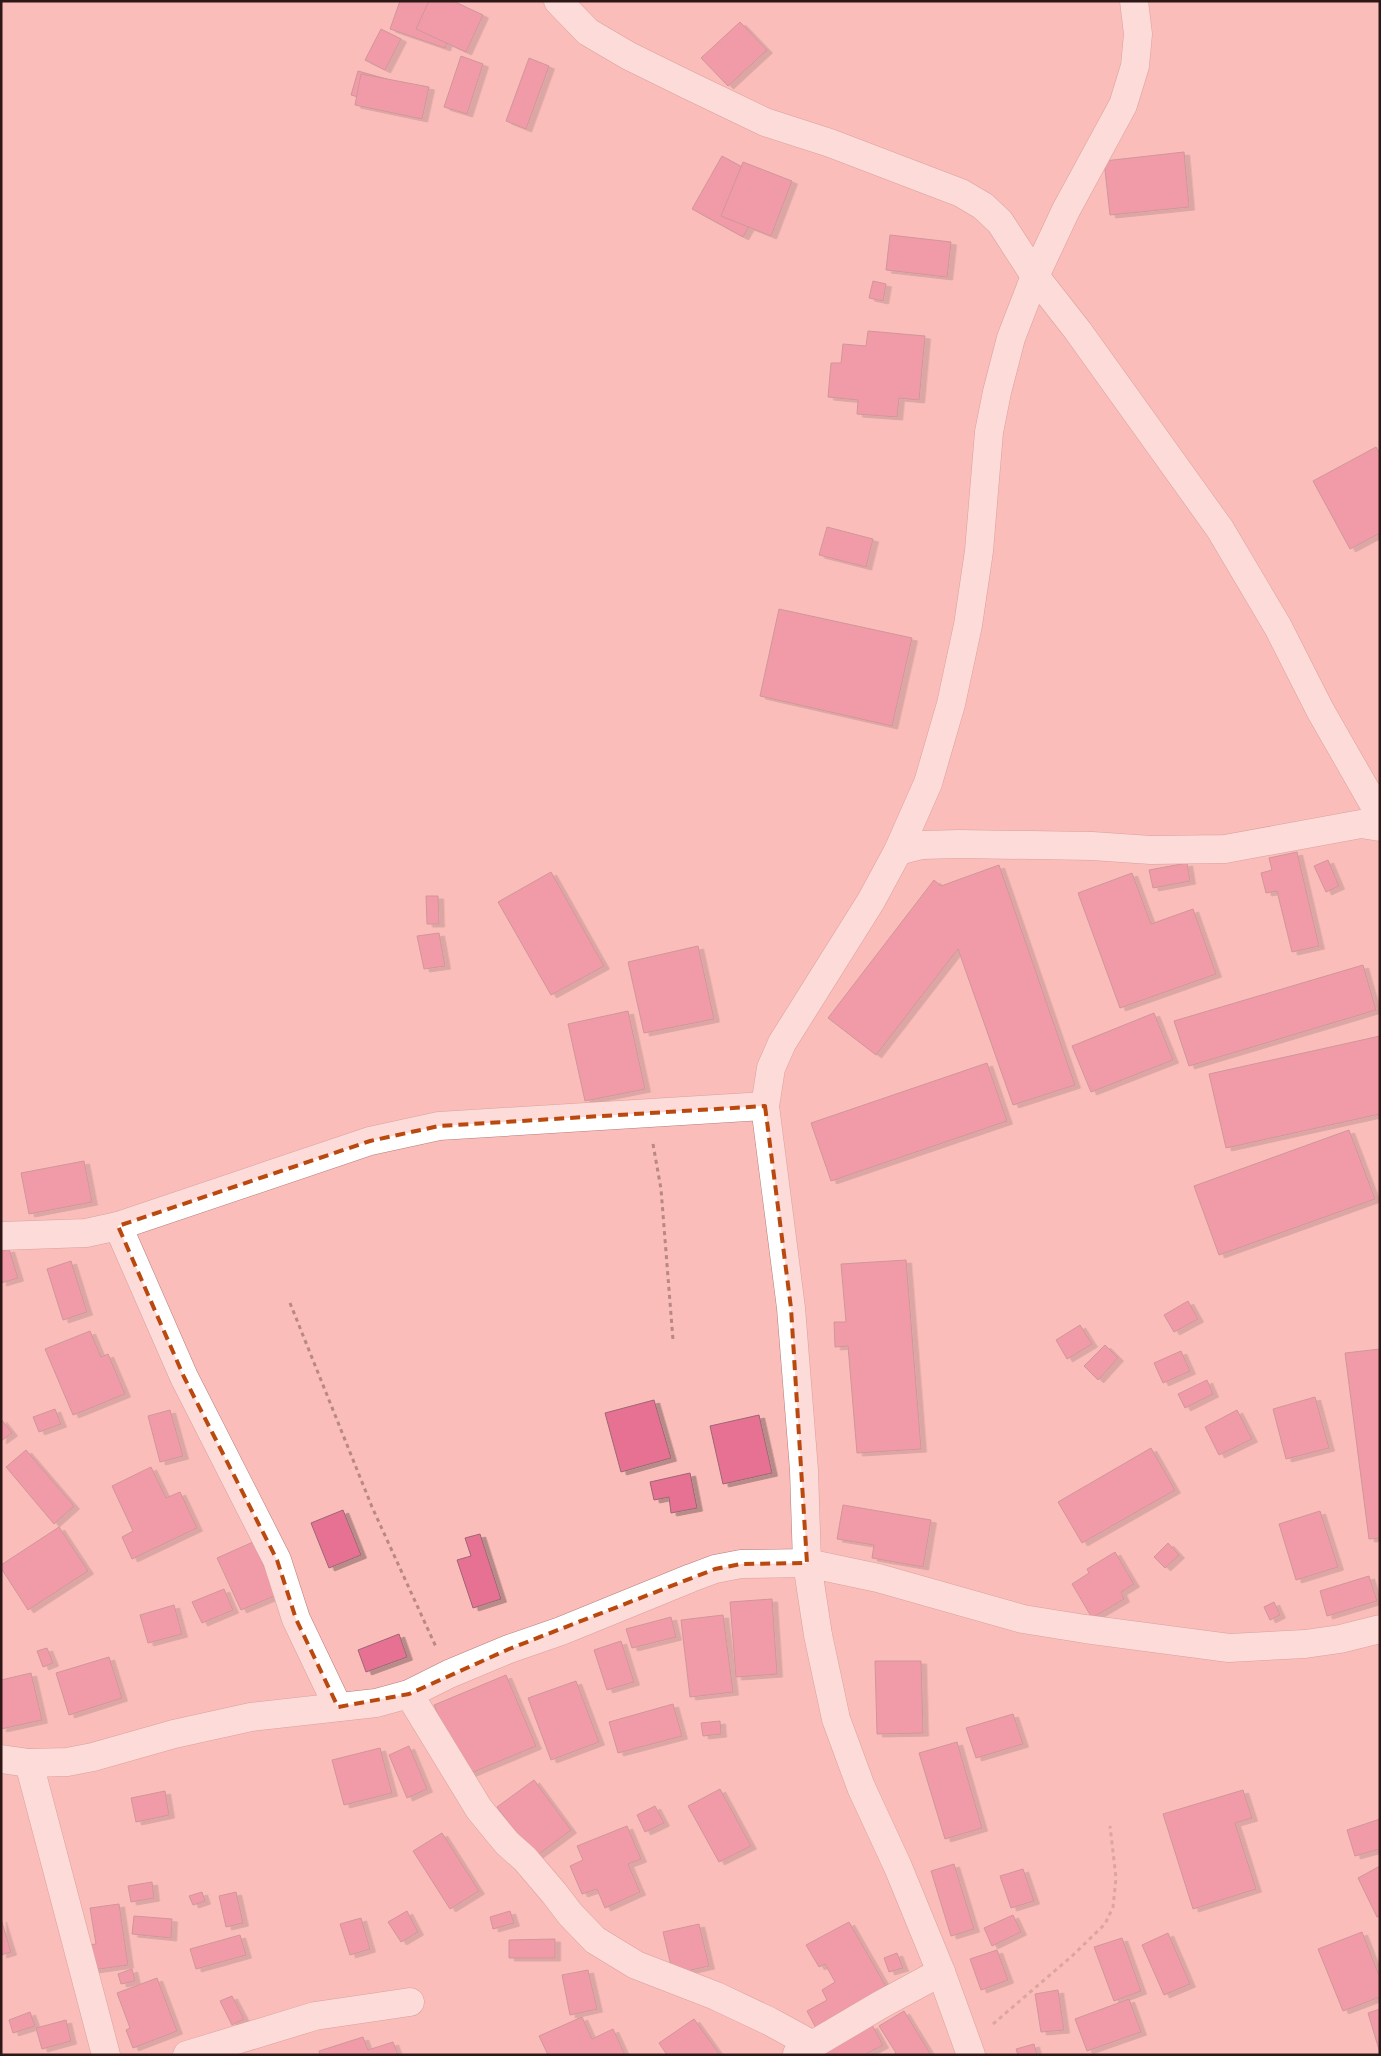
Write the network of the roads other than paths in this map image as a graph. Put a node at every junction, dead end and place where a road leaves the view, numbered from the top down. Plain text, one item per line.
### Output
1 (558, 1) edge
2 (1134, 1) edge
3 (1035, 276) junction
4 (1380, 815) edge
5 (1380, 827) edge
6 (898, 851) junction
7 (765, 1106) junction
8 (118, 1226) junction
9 (1, 1236) edge
10 (807, 1564) junction
11 (1380, 1629) edge
12 (409, 1694) junction
13 (338, 1707) junction
14 (1, 1759) edge
15 (29, 1763) junction
16 (941, 1972) junction
17 (410, 2002) dead end
18 (803, 2050) edge
19 (969, 2050) edge
20 (106, 2055) edge
21 (187, 2055) edge

1 - 3 street
2 - 3 street
3 - 4 street
3 - 6 street
5 - 6 street
6 - 7 street
7 - 8 street
7 - 10 street
8 - 9 street
8 - 13 street
10 - 11 street
10 - 12 street
10 - 16 street
12 - 13 street
12 - 18 street
13 - 15 street
14 - 15 street
15 - 20 street
16 - 18 street
16 - 19 street
17 - 21 street

